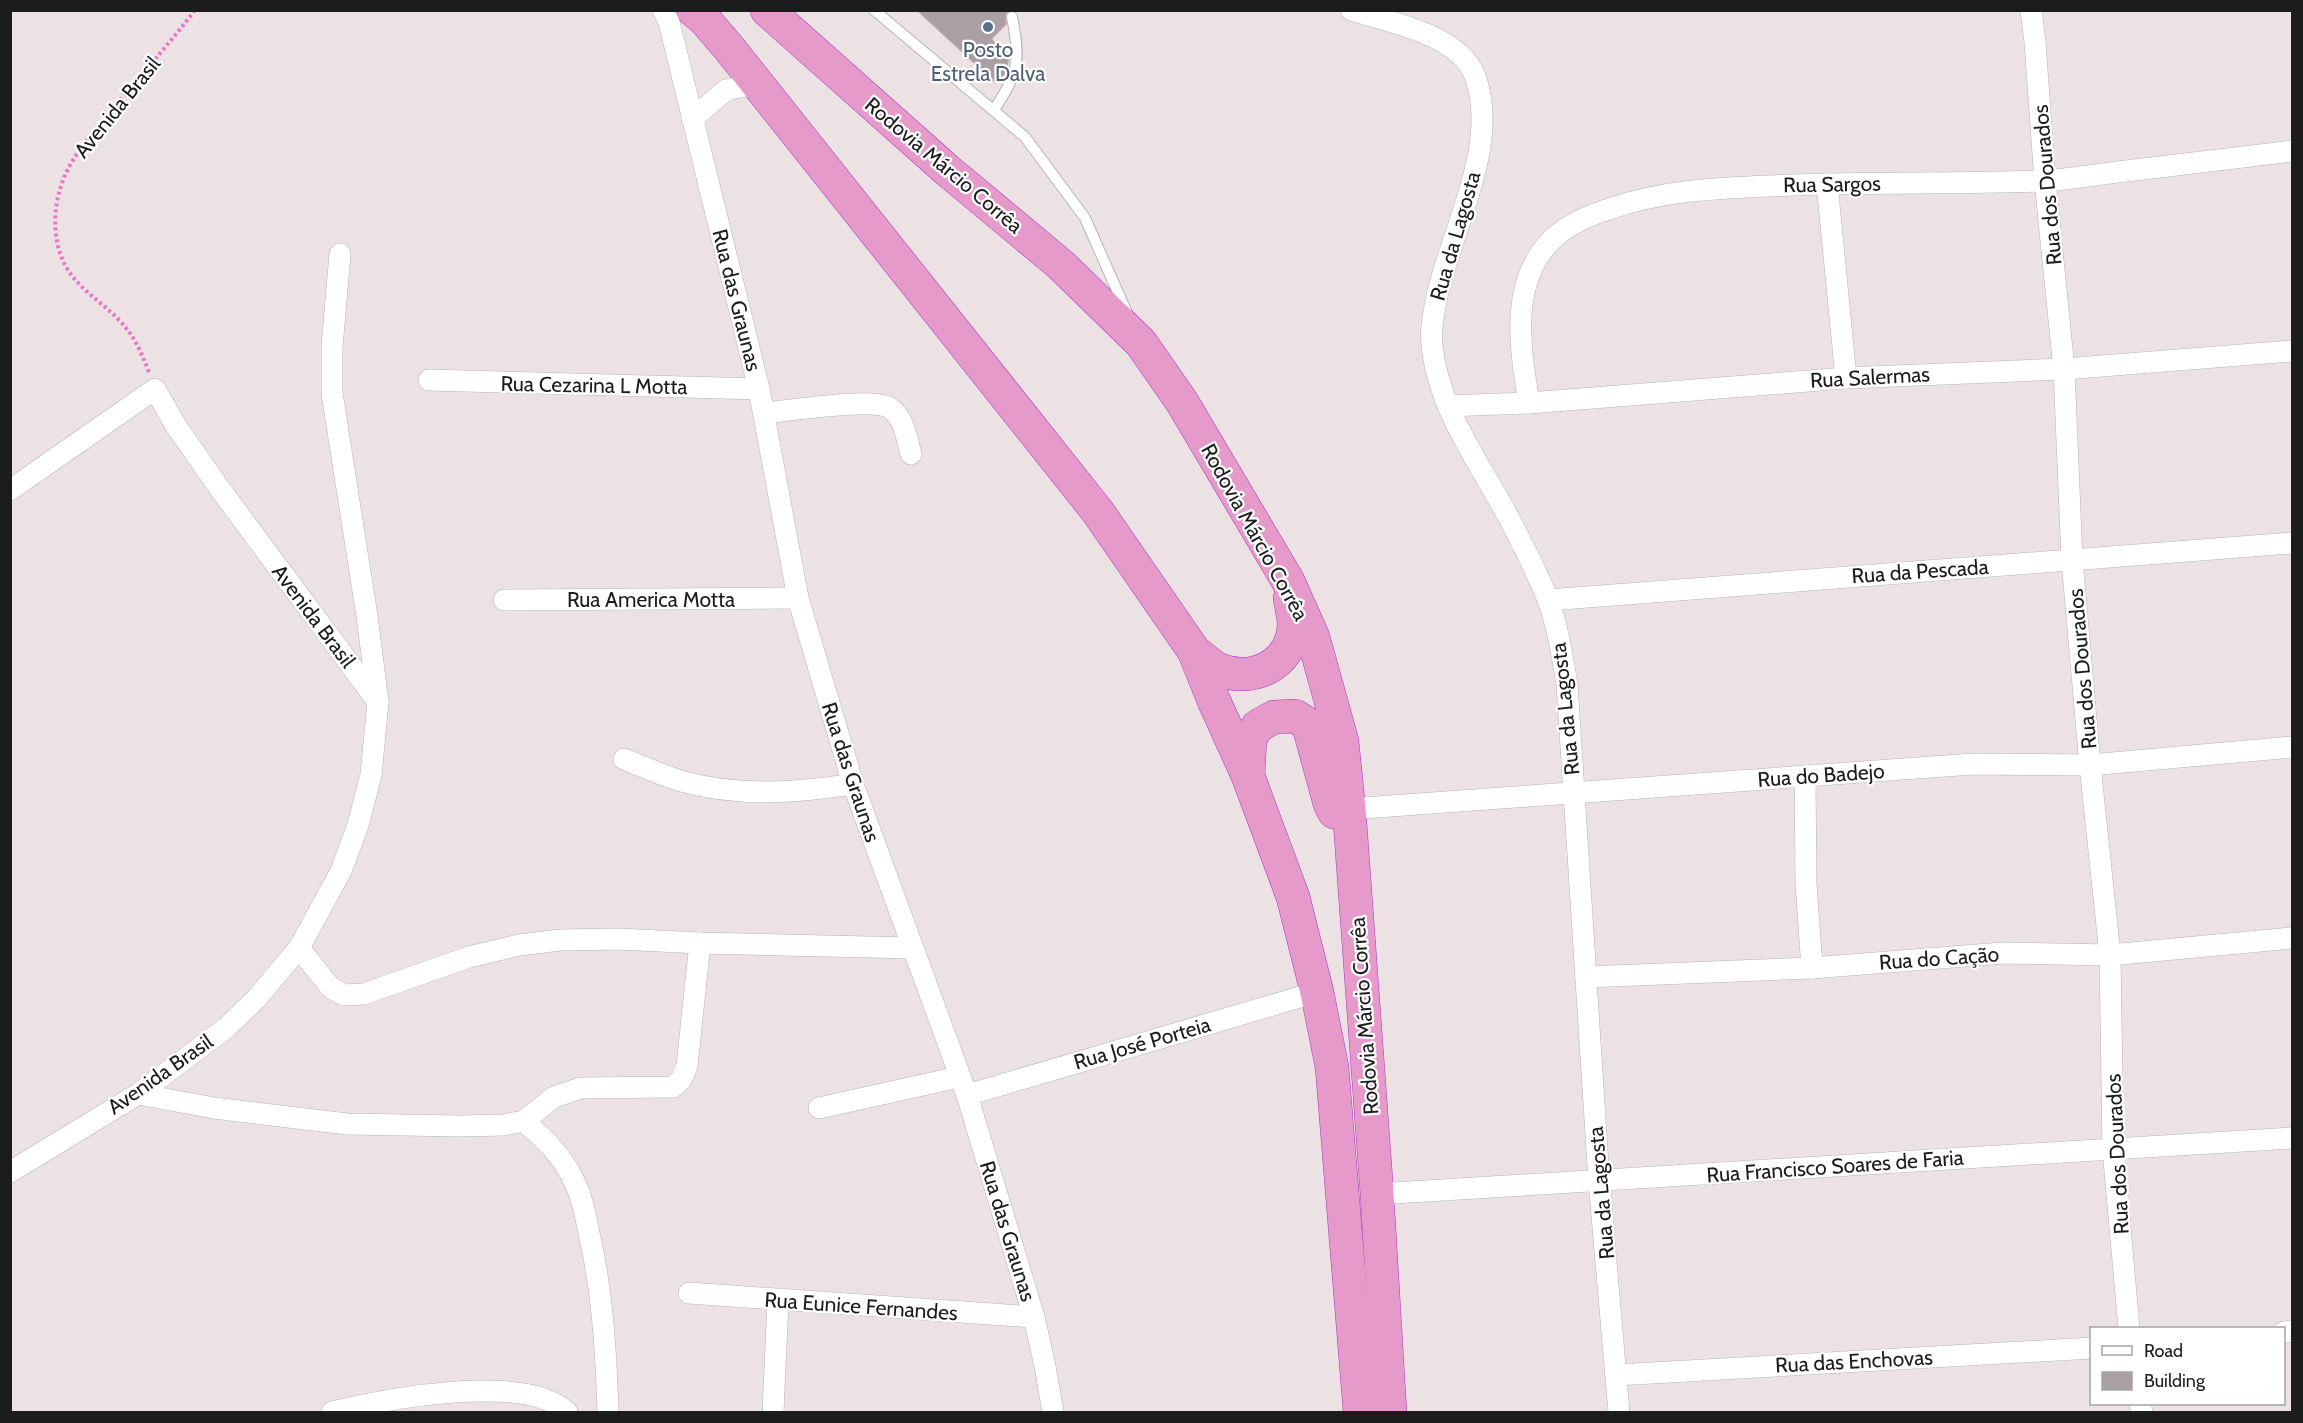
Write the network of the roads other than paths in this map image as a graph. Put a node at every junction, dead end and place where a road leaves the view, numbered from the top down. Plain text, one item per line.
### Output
1 (663, 10) edge
2 (693, 10) edge
3 (767, 10) edge
4 (1351, 10) edge
5 (2031, 10) edge
6 (875, 11) edge
7 (1012, 17) dead end
8 (760, 87) junction
9 (993, 110) junction
10 (692, 118) junction
11 (2292, 151) edge
12 (2045, 181) junction
13 (1827, 184) junction
14 (340, 254) dead end
15 (1141, 343) junction
16 (2292, 351) edge
17 (2064, 369) junction
18 (1846, 378) junction
19 (429, 380) dead end
20 (759, 389) junction
21 (1529, 403) junction
22 (1448, 406) junction
23 (764, 413) junction
24 (911, 454) dead end
25 (10, 490) edge
26 (2292, 543) edge
27 (2072, 560) junction
28 (1288, 581) junction
29 (798, 598) junction
30 (504, 600) dead end
31 (1548, 600) junction
32 (1194, 651) junction
33 (378, 702) junction
34 (2292, 747) edge
35 (624, 759) dead end
36 (2090, 765) junction
37 (1248, 776) junction
38 (1805, 776) junction
39 (853, 784) junction
40 (1573, 792) junction
41 (1349, 809) junction
42 (1352, 845) junction
43 (2292, 938) edge
44 (700, 943) junction
45 (299, 948) junction
46 (912, 948) junction
47 (2110, 955) junction
48 (1812, 968) junction
49 (1586, 977) junction
50 (1317, 992) junction
51 (963, 1086) junction
52 (138, 1094) junction
53 (819, 1108) dead end
54 (524, 1121) junction
55 (2292, 1138) edge
56 (2113, 1149) junction
57 (10, 1172) edge
58 (1599, 1181) junction
59 (1377, 1194) junction
60 (689, 1293) dead end
61 (778, 1301) junction
62 (1034, 1317) junction
63 (2129, 1327) edge
64 (2090, 1348) edge
65 (1616, 1375) junction
66 (332, 1413) edge
67 (567, 1413) edge
68 (608, 1413) edge
69 (773, 1413) edge
70 (1053, 1413) edge
71 (1360, 1413) edge
72 (1390, 1413) edge
73 (1618, 1413) edge

1 - 10 street, Rua das Graunas
2 - 8 highway, Rodovia Márcio Corrêa
3 - 15 highway, Rodovia Márcio Corrêa
4 - 22 street, Rua da Lagosta
5 - 12 street, Rua dos Dourados
6 - 9 lane
7 - 9 lane
8 - 10 street
8 - 32 highway, Rodovia Márcio Corrêa
9 - 15 lane
10 - 20 street, Rua das Graunas
11 - 12 street, Rua Sargos
12 - 13 street, Rua Sargos
12 - 17 street, Rua dos Dourados
13 - 18 street
13 - 21 street, Rua Sargos
14 - 33 street
15 - 28 highway, Rodovia Márcio Corrêa
16 - 17 street, Rua Salermas
17 - 18 street, Rua Salermas
17 - 27 street, Rua dos Dourados
18 - 21 street, Rua Salermas
19 - 20 street, Rua Cezarina L Motta
20 - 23 street, Rua das Graunas
21 - 22 street, Rua Salermas
22 - 31 street, Rua da Lagosta
23 - 24 street
23 - 29 street, Rua das Graunas
25 - 33 street, Avenida Brasil
26 - 27 street, Rua da Pescada
27 - 31 street, Rua da Pescada
27 - 36 street, Rua dos Dourados
28 - 32 highway
28 - 41 highway, Rodovia Márcio Corrêa
29 - 30 street, Rua America Motta
29 - 39 street, Rua das Graunas
31 - 40 street, Rua da Lagosta
32 - 37 highway, Rodovia Márcio Corrêa
33 - 45 street, Avenida Brasil
34 - 36 street, Rua do Badejo
35 - 39 street
36 - 38 street, Rua do Badejo
36 - 47 street, Rua dos Dourados
37 - 42 highway
37 - 50 highway, Rodovia Márcio Corrêa
38 - 40 street, Rua do Badejo
38 - 48 street
39 - 46 street, Rua das Graunas
40 - 41 street, Rua do Badejo
40 - 49 street, Rua da Lagosta
41 - 42 highway, Rodovia Márcio Corrêa
42 - 59 highway, Rodovia Márcio Corrêa
43 - 47 street, Rua do Cação
44 - 45 street
44 - 46 street
44 - 54 street
45 - 52 street, Avenida Brasil
46 - 51 street, Rua das Graunas
47 - 48 street, Rua do Cação
47 - 56 street, Rua dos Dourados
48 - 49 street, Rua do Cação
49 - 58 street, Rua da Lagosta
50 - 51 street, Rua José Porteia
50 - 71 highway, Rodovia Márcio Corrêa
51 - 53 street, Rua José Porteia
51 - 62 street, Rua das Graunas
52 - 54 street
52 - 57 street, Avenida Brasil
54 - 68 street
55 - 56 street, Rua Francisco Soares de Faria
56 - 58 street, Rua Francisco Soares de Faria
56 - 63 street, Rua dos Dourados
58 - 59 street, Rua Francisco Soares de Faria
58 - 65 street, Rua da Lagosta
59 - 72 highway, Rodovia Márcio Corrêa
60 - 61 street, Rua Eunice Fernandes
61 - 62 street, Rua Eunice Fernandes
61 - 69 street
62 - 70 street, Rua das Graunas
64 - 65 street, Rua das Enchovas
65 - 73 street, Rua da Lagosta
66 - 67 street

